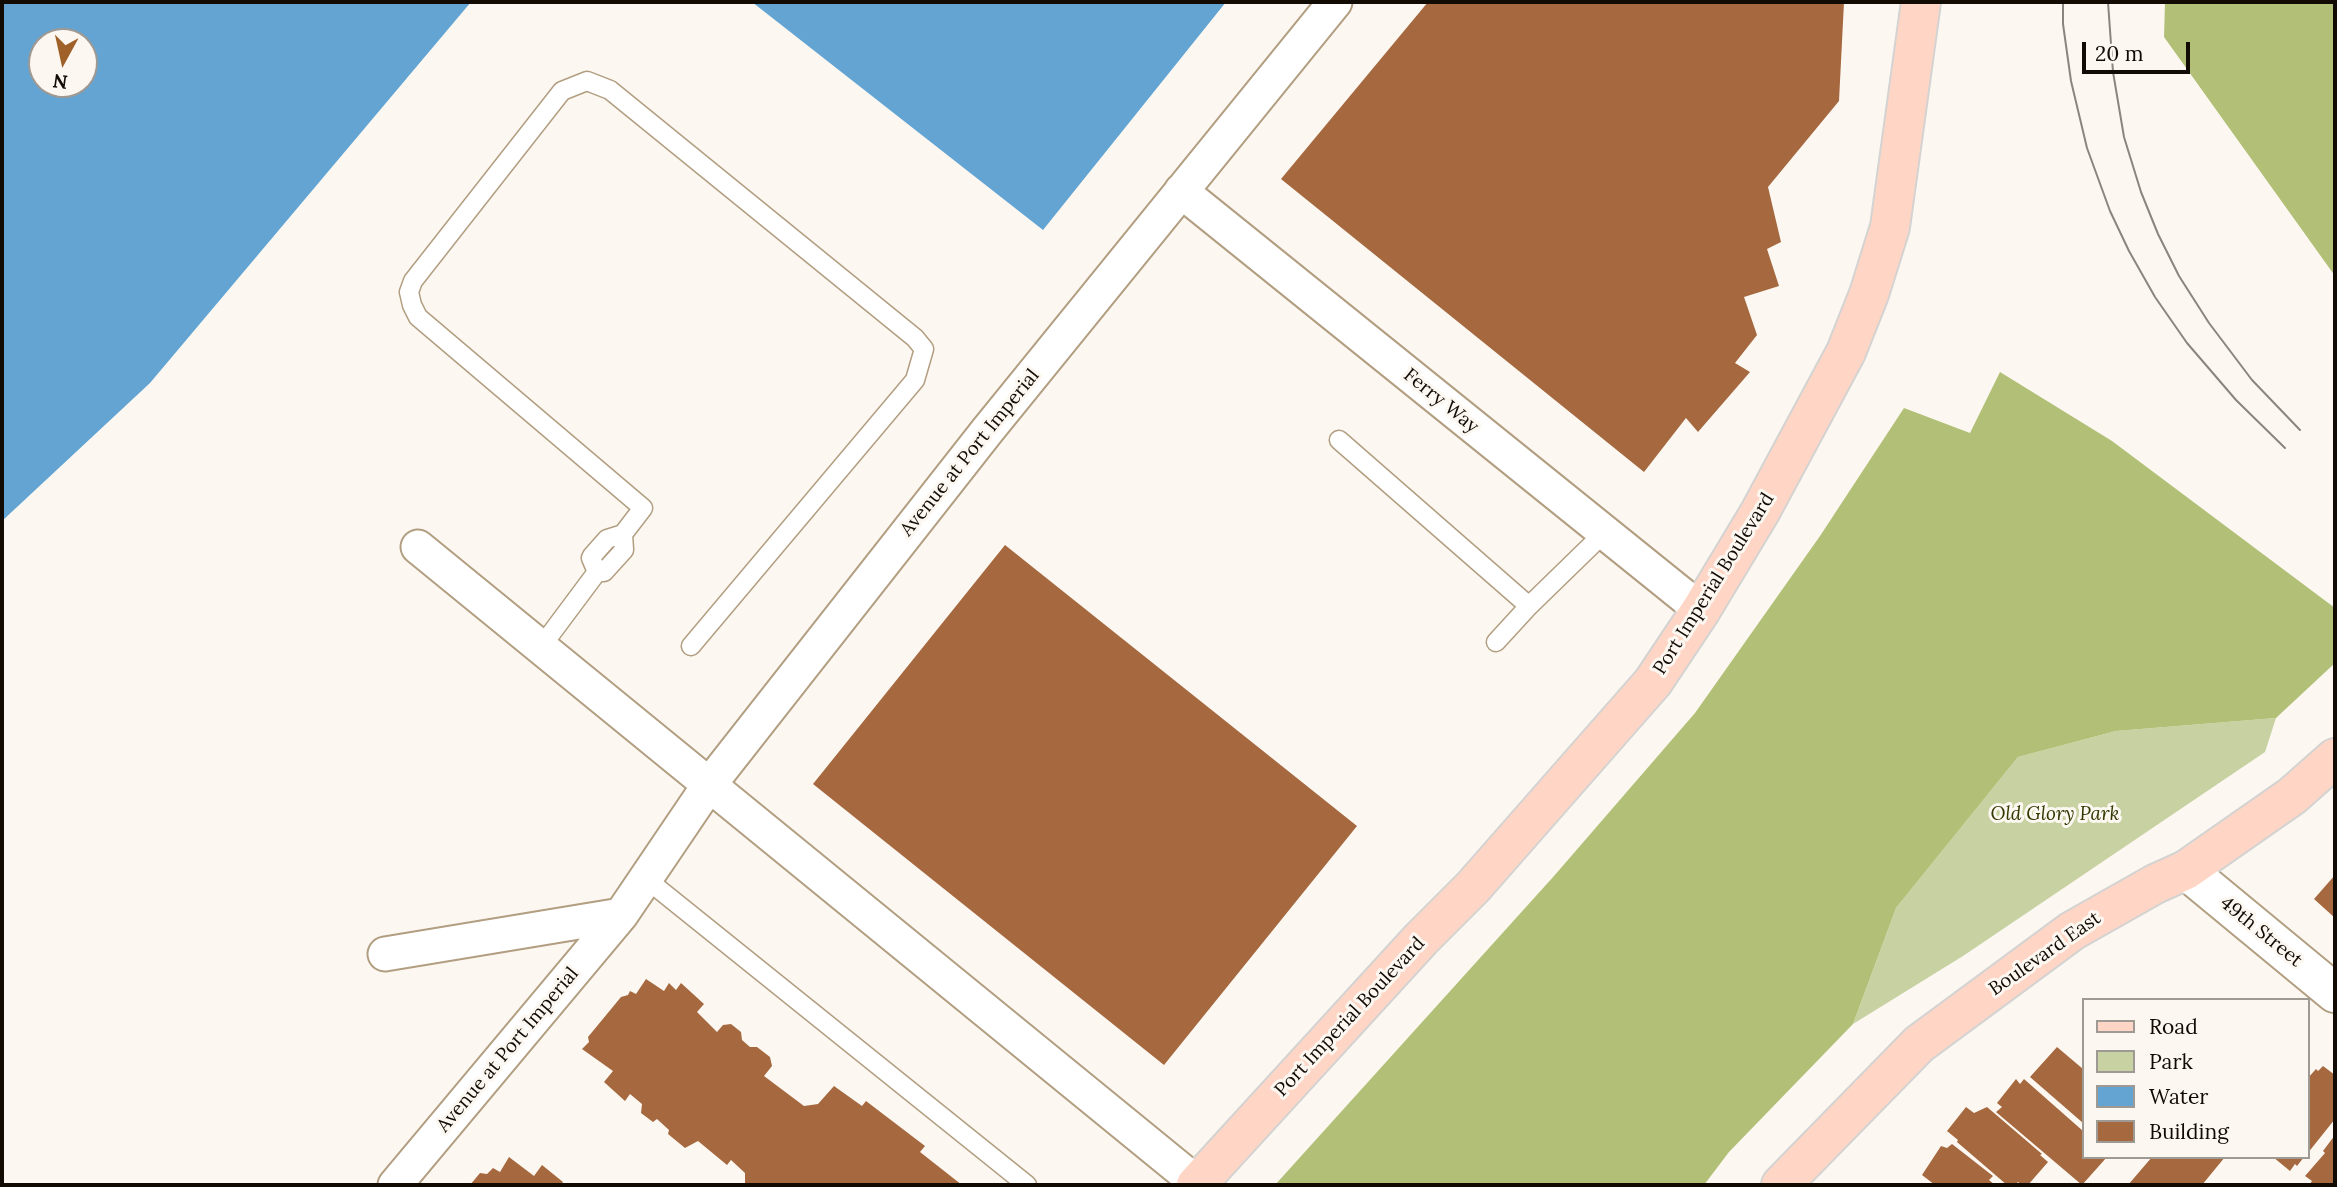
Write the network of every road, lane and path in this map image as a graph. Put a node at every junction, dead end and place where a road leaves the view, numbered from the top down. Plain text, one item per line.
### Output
1 (1335, 2) edge
2 (1921, 2) edge
3 (1181, 191) junction
4 (1339, 440) dead end
5 (1604, 533) junction
6 (418, 547) dead end
7 (1529, 606) junction
8 (1701, 610) junction
9 (1496, 642) dead end
10 (691, 646) dead end
11 (541, 647) junction
12 (2335, 758) edge
13 (709, 785) junction
14 (2186, 870) junction
15 (645, 878) junction
16 (621, 915) junction
17 (385, 954) dead end
18 (2335, 993) edge
19 (1197, 1184) edge
20 (395, 1185) edge
21 (1027, 1185) edge
22 (1781, 1185) edge

1 - 3 street, Avenue at Port Imperial
2 - 8 main road, Port Imperial Boulevard
3 - 5 street, Ferry Way
3 - 13 street, Avenue at Port Imperial
4 - 7 lane
5 - 7 lane
5 - 8 street, Ferry Way
6 - 11 street
7 - 9 lane
8 - 19 main road, Port Imperial Boulevard
10 - 11 lane
11 - 13 street
12 - 14 main road, Boulevard East
13 - 15 street, Avenue at Port Imperial
13 - 19 street
14 - 18 street, 49th Street
14 - 22 main road, Boulevard East
15 - 16 street, Avenue at Port Imperial
15 - 21 lane
16 - 17 street
16 - 20 street, Avenue at Port Imperial

